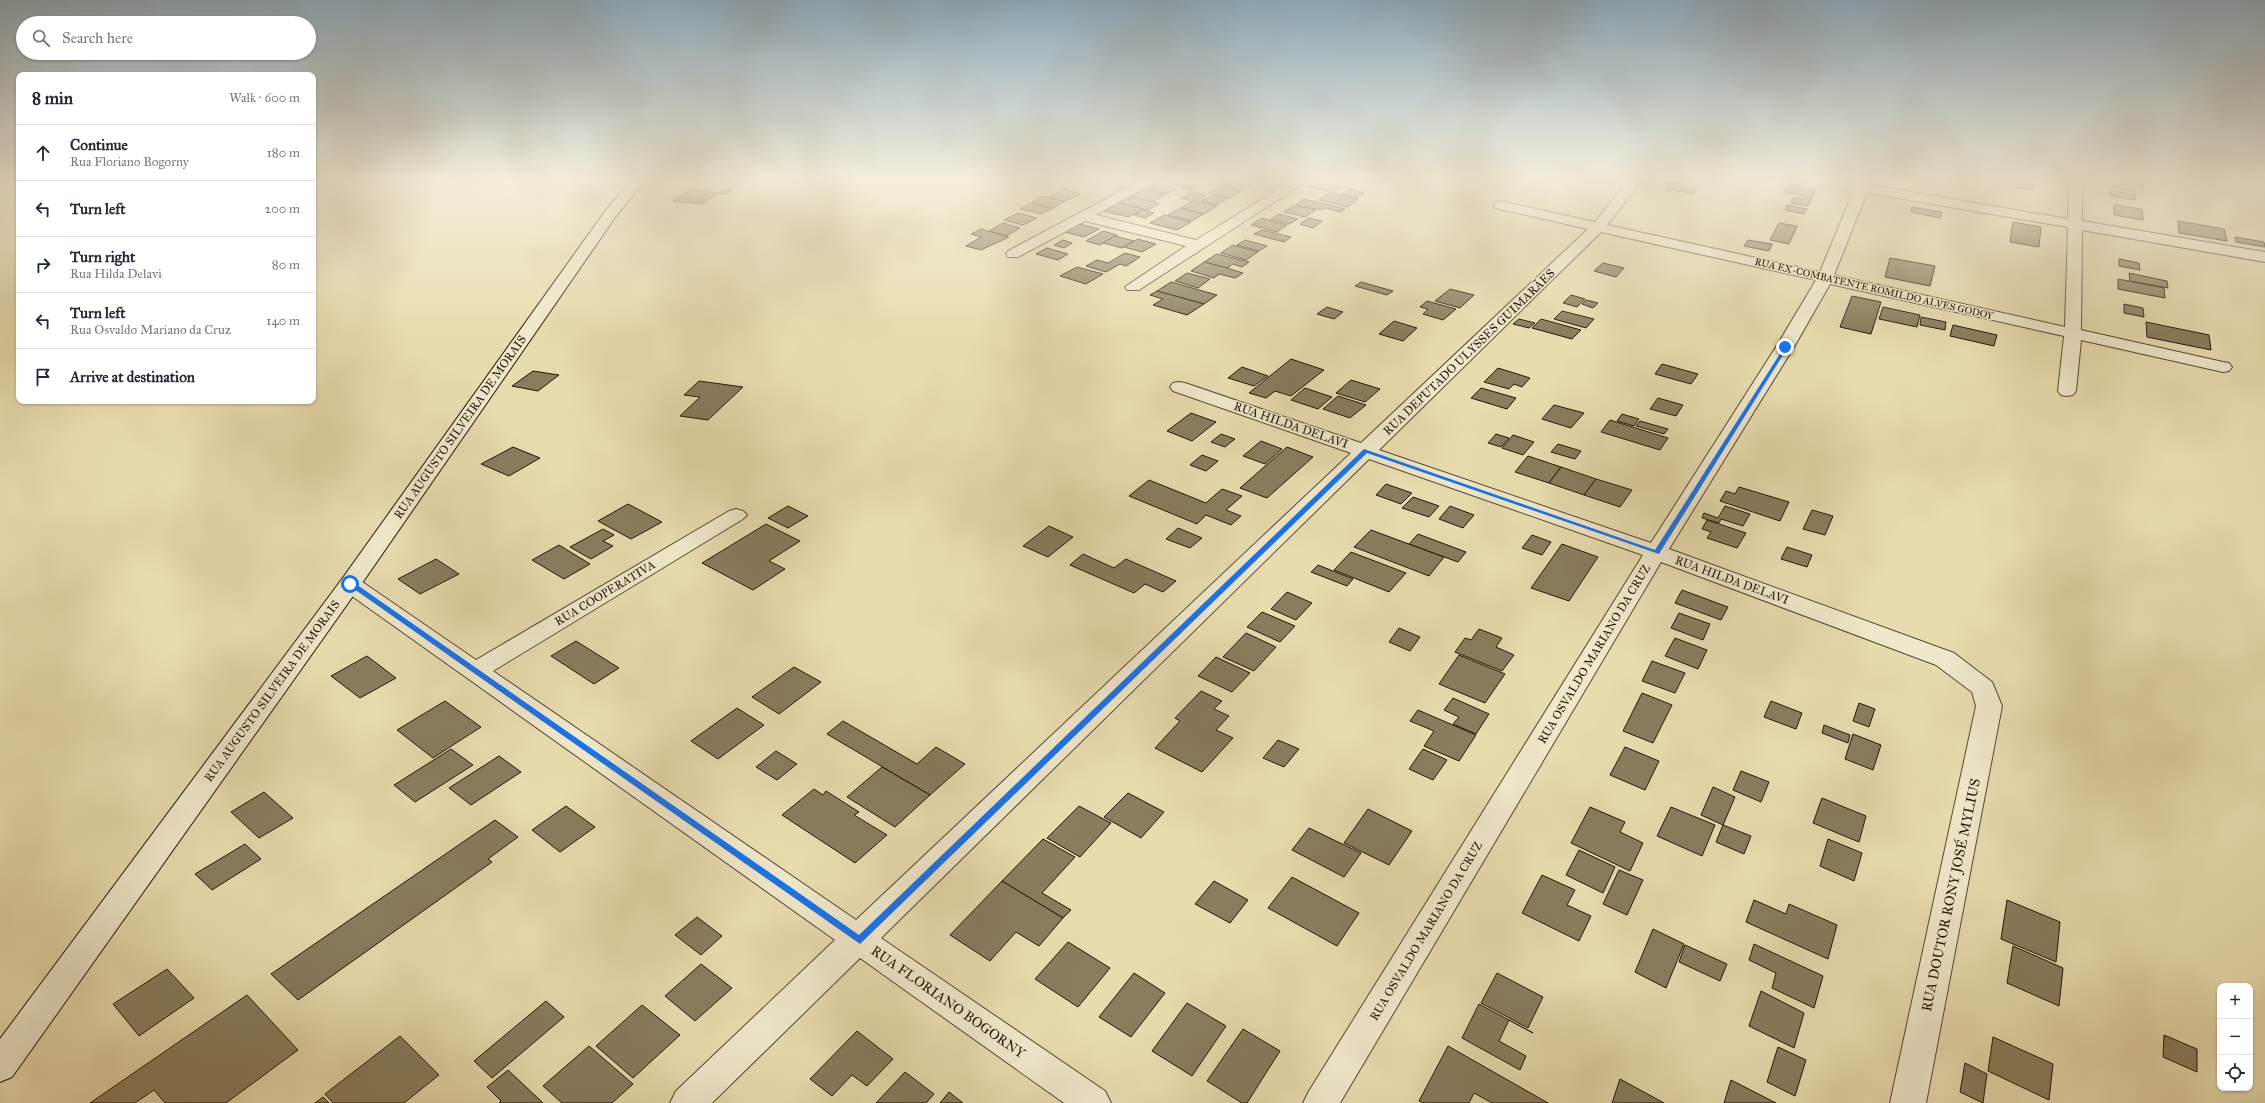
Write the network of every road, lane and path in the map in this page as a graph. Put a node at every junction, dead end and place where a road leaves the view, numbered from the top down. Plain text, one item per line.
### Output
1 (599, 229) edge
2 (1059, 229) edge
3 (1137, 229) edge
4 (1223, 229) edge
5 (1595, 229) edge
6 (1609, 229) edge
7 (1845, 229) edge
8 (2074, 229) edge
9 (2106, 229) edge
10 (1198, 245) junction
11 (1013, 254) dead end
12 (2265, 257) edge
13 (1825, 278) junction
14 (1132, 287) dead end
15 (2073, 333) junction
16 (2223, 367) dead end
17 (1178, 387) dead end
18 (2067, 391) dead end
19 (1366, 451) junction
20 (736, 515) dead end
21 (1656, 552) junction
22 (350, 584) junction
23 (475, 671) junction
24 (1982, 688) joint
25 (860, 940) junction
26 (0, 1066) edge
27 (688, 1103) edge
28 (1093, 1103) edge
29 (1321, 1103) edge
30 (1908, 1103) edge

1 - 22 street, RUA AUGUSTO SILVEIRA DE MORAIS
2 - 11 street
3 - 10 street
4 - 10 street
5 - 19 street, RUA DEPUTADO ULYSSES GUIMARÃES
6 - 13 street, RUA EX-COMBATENTE ROMILDO ALVES GODOY
7 - 13 street, RUA OSVALDO MARIANO DA CRUZ
8 - 15 street
9 - 12 street
10 - 14 street
13 - 15 street, RUA EX-COMBATENTE ROMILDO ALVES GODOY
13 - 21 street, RUA OSVALDO MARIANO DA CRUZ
15 - 16 street, RUA EX-COMBATENTE ROMILDO ALVES GODOY
15 - 18 street
17 - 19 street, RUA HILDA DELAVI
19 - 21 street, RUA HILDA DELAVI
19 - 25 street, RUA DEPUTADO ULYSSES GUIMARÃES
20 - 23 street, RUA COOPERATIVA
21 - 24 street, RUA HILDA DELAVI
21 - 29 street, RUA OSVALDO MARIANO DA CRUZ
22 - 23 street, RUA FLORIANO BOGORNY
22 - 26 street, RUA AUGUSTO SILVEIRA DE MORAIS
23 - 25 street, RUA FLORIANO BOGORNY
24 - 30 street, RUA DOUTOR RONY JOSÉ MYLIUS
25 - 27 street, RUA DEPUTADO ULYSSES GUIMARÃES
25 - 28 street, RUA FLORIANO BOGORNY

